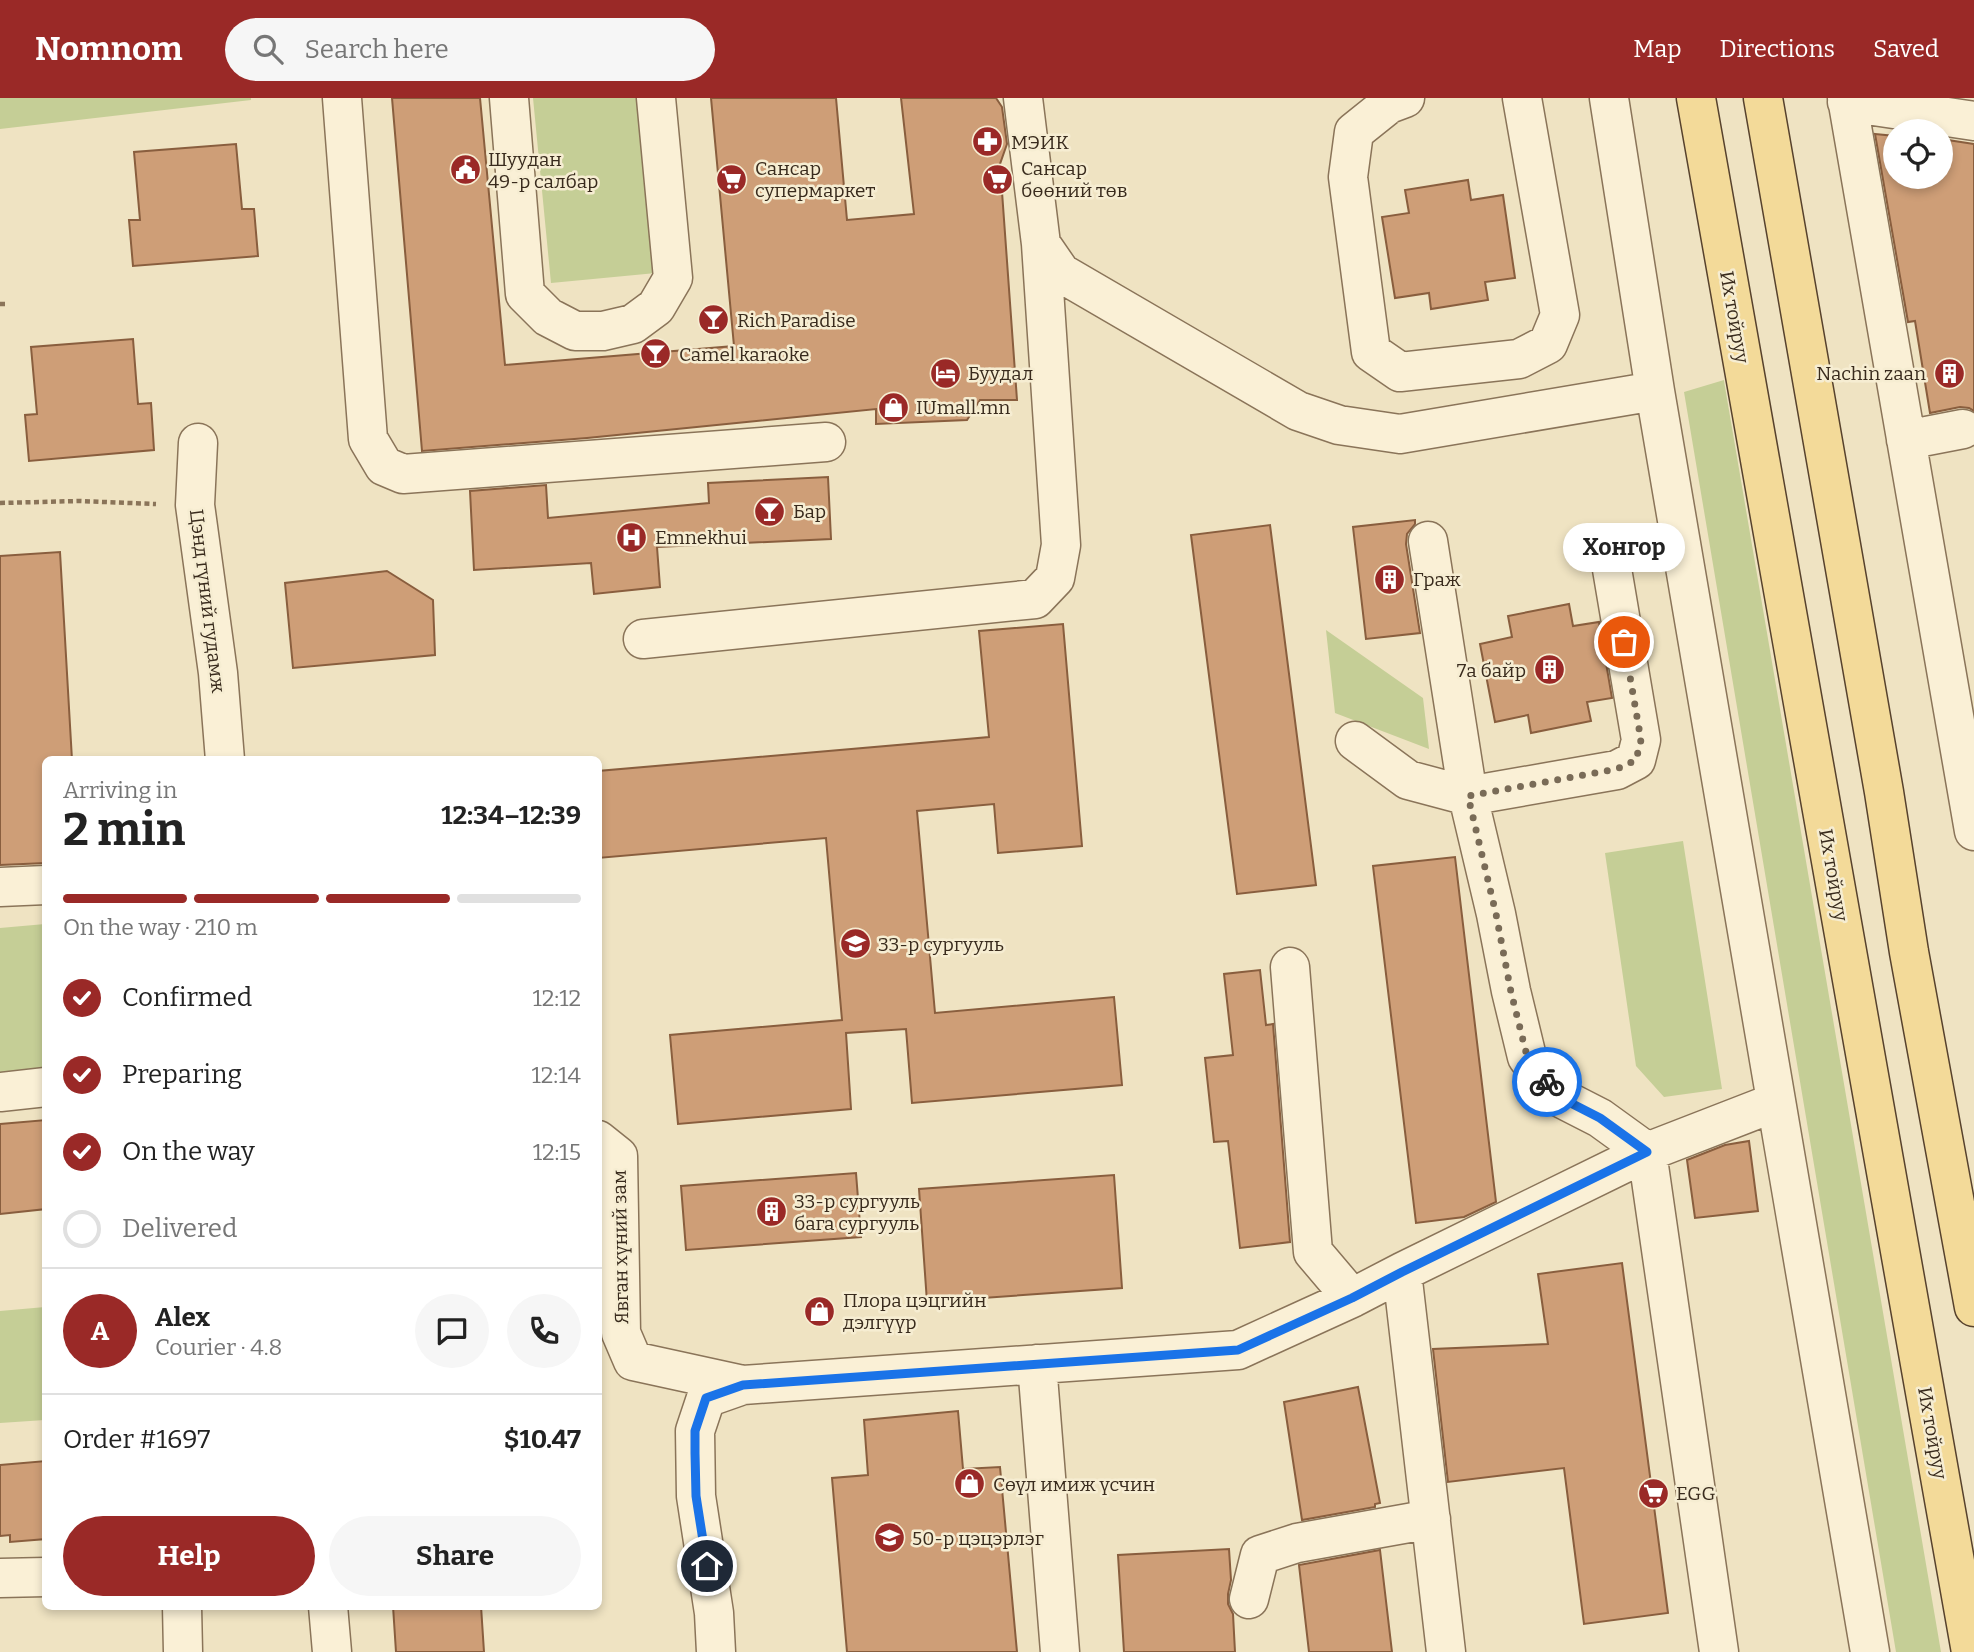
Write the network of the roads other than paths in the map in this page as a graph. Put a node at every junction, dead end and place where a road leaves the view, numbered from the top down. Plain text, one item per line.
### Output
1 (342, 98) edge
2 (509, 98) edge
3 (656, 98) edge
4 (1023, 98) edge
5 (1405, 98) edge
6 (1522, 98) edge
7 (1609, 98) edge
8 (1696, 98) edge
9 (1763, 98) edge
10 (1847, 100) edge
11 (1974, 121) edge
12 (1041, 244) junction
13 (1655, 391) junction
14 (1963, 429) dead end
15 (1906, 440) junction
16 (826, 442) dead end
17 (198, 443) dead end
18 (1428, 541) dead end
19 (1612, 569) dead end
20 (643, 639) dead end
21 (1355, 741) dead end
22 (225, 756) edge
23 (1468, 796) junction
24 (1974, 831) edge
25 (42, 885) edge
26 (0, 887) edge
27 (1290, 967) dead end
28 (42, 1087) edge
29 (0, 1091) edge
30 (1776, 1102) junction
31 (602, 1143) edge
32 (1647, 1152) junction
33 (1402, 1272) junction
34 (1352, 1298) junction
35 (1974, 1307) edge
36 (1037, 1364) junction
37 (743, 1385) junction
38 (1431, 1519) junction
39 (42, 1577) edge
40 (0, 1578) edge
41 (1249, 1599) dead end
42 (182, 1610) edge
43 (328, 1610) edge
44 (707, 1651) edge
45 (183, 1652) edge
46 (332, 1652) edge
47 (1060, 1652) edge
48 (1447, 1652) edge
49 (1719, 1652) edge
50 (1870, 1652) edge
51 (1971, 1652) edge

1 - 16 street
2 - 3 street
4 - 12 street
5 - 6 street
7 - 13 street
8 - 51 main road, Их тойруу
9 - 35 main road
10 - 11 street
10 - 15 street
12 - 13 street
12 - 20 street
13 - 30 street
14 - 15 street
15 - 24 street
17 - 22 street, Цэнд гүний гудамж
18 - 23 street
19 - 23 street
21 - 23 street
23 - 32 street
25 - 26 street
27 - 34 street
28 - 29 street
30 - 32 street
30 - 50 street
31 - 37 street, Явган хүний зам
32 - 33 street
32 - 49 street
33 - 34 street
33 - 38 street
34 - 36 street
36 - 37 street
36 - 47 street
37 - 44 street
38 - 41 street
38 - 48 street
39 - 40 street
42 - 45 street
43 - 46 street

